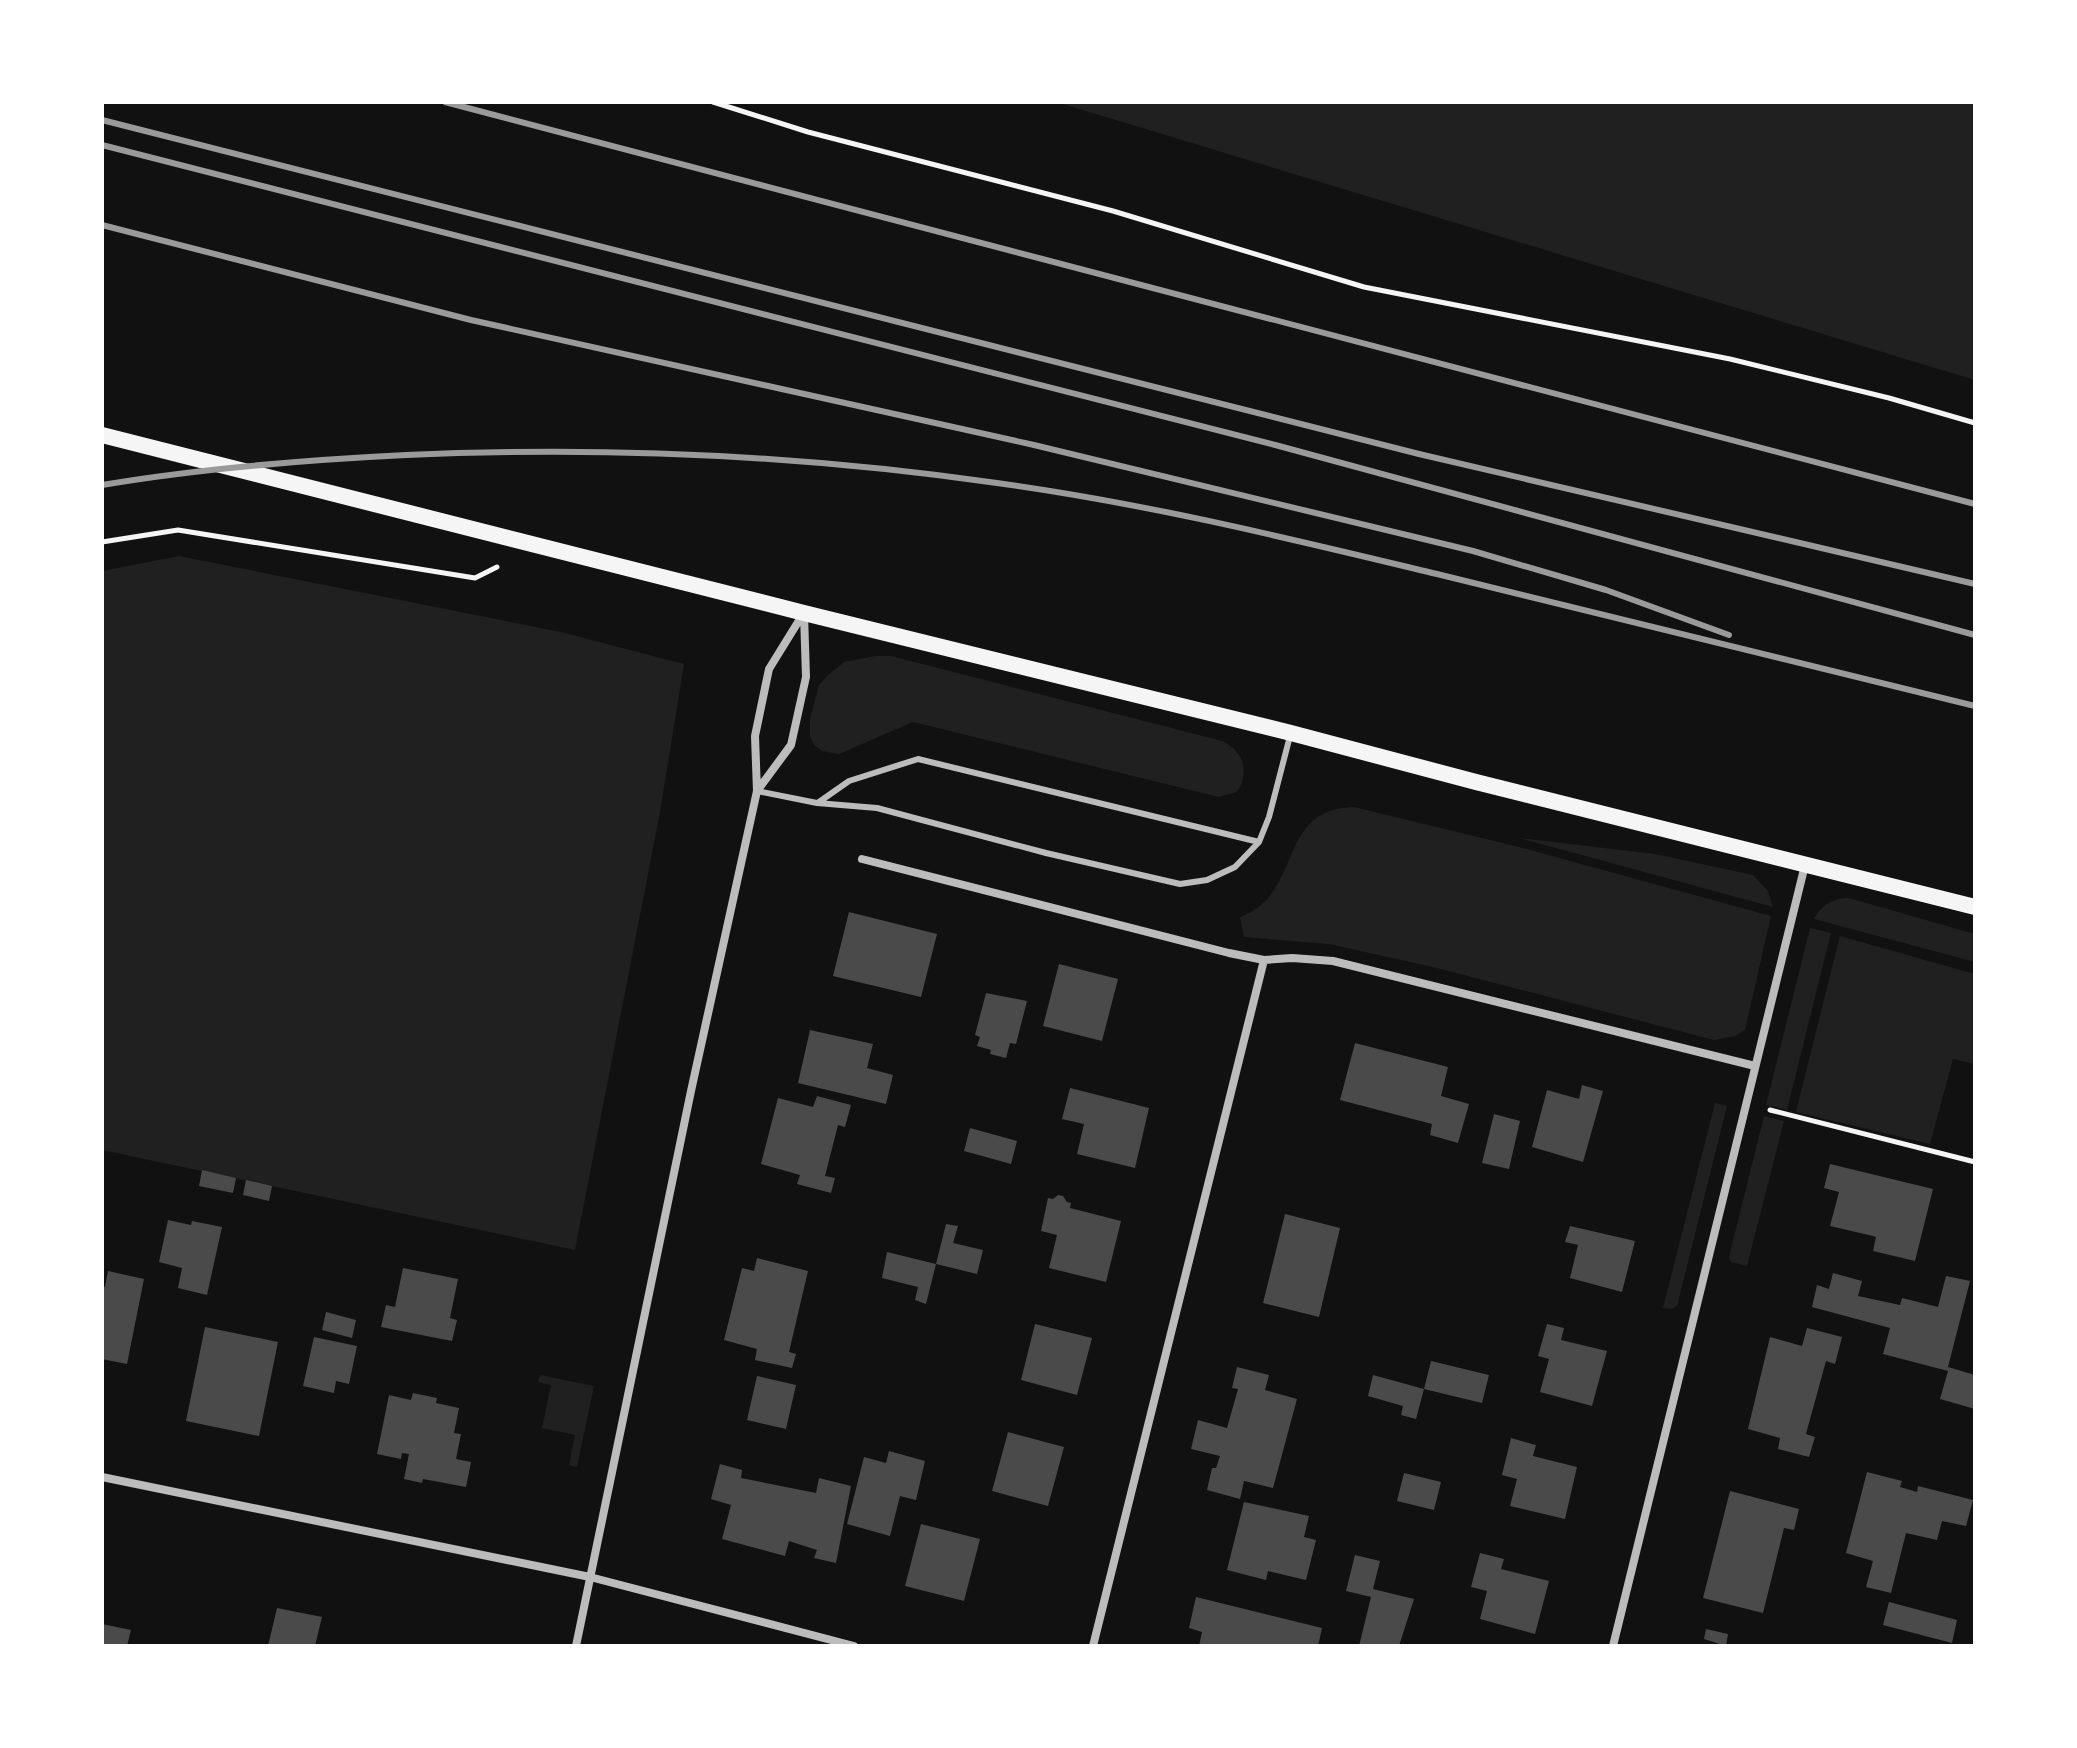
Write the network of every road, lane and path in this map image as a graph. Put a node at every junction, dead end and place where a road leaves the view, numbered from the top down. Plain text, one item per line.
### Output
1 (713, 102) edge
2 (1975, 423) edge
3 (102, 435) edge
4 (102, 542) edge
5 (539, 546) junction
6 (804, 613) junction
7 (1291, 733) junction
8 (757, 791) junction
9 (817, 803) junction
10 (1259, 842) junction
11 (862, 859) dead end
12 (1805, 865) junction
13 (1975, 907) edge
14 (1264, 960) junction
15 (1755, 1066) junction
16 (1767, 1109) dead end
17 (1975, 1162) edge
18 (102, 1477) edge
19 (590, 1577) junction
20 (576, 1646) edge
21 (854, 1646) edge
22 (1093, 1646) edge
23 (1613, 1646) edge

1 - 2 path
3 - 5 main road
4 - 5 path
5 - 6 main road
6 - 7 main road
6 - 8 street
6 - 8 street
7 - 10 lane
7 - 12 main road
8 - 9 lane
8 - 19 street
9 - 10 lane
9 - 10 lane
11 - 14 street
12 - 13 main road
12 - 15 street
14 - 15 street
14 - 22 street
15 - 23 street
16 - 17 path
18 - 19 street
19 - 20 street
19 - 21 street

